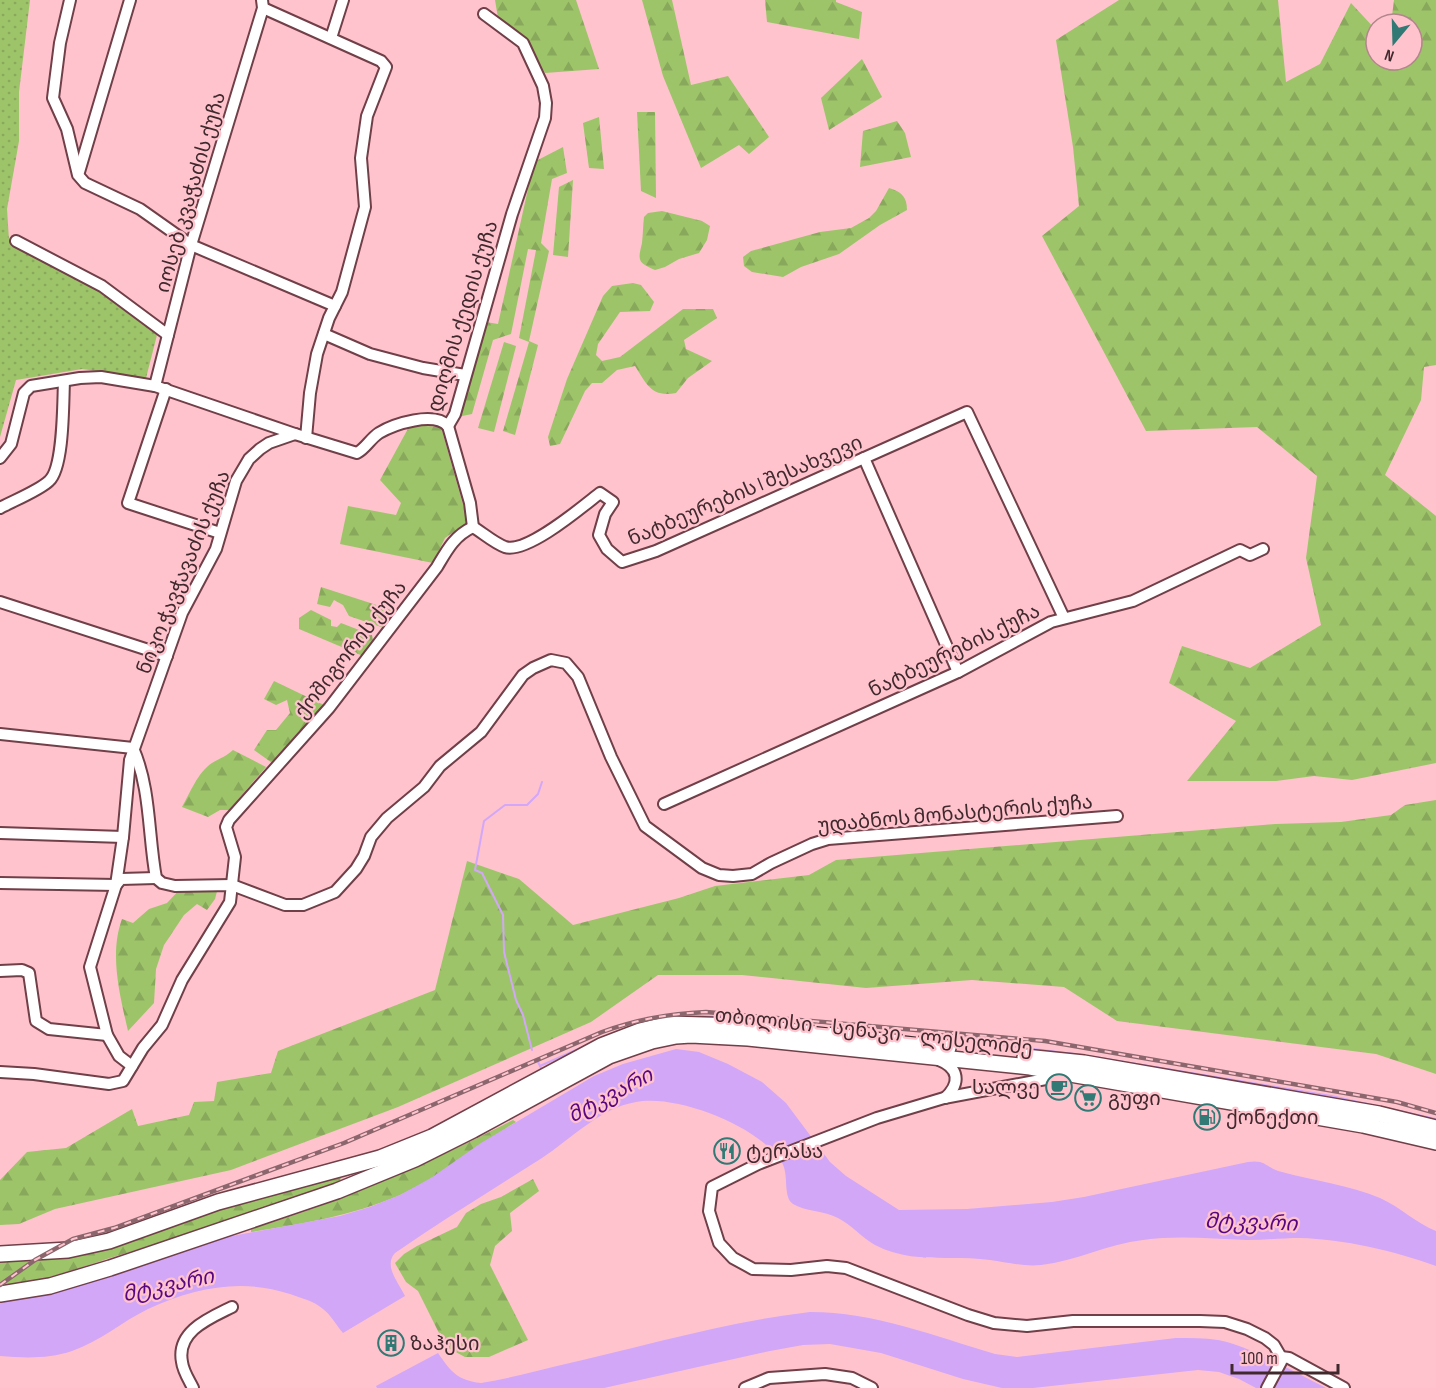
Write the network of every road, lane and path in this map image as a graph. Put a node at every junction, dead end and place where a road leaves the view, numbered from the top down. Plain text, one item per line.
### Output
1 (70, 0) edge
2 (130, 0) edge
3 (343, 0) edge
4 (262, 4) edge
5 (484, 14) dead end
6 (331, 38) junction
7 (78, 175) junction
8 (16, 241) dead end
9 (191, 245) junction
10 (335, 306) junction
11 (324, 334) junction
12 (168, 335) junction
13 (465, 375) junction
14 (64, 381) junction
15 (160, 388) junction
16 (448, 426) junction
17 (295, 434) junction
18 (306, 438) junction
19 (0, 458) edge
20 (864, 458) junction
21 (0, 508) edge
22 (473, 527) junction
23 (220, 533) junction
24 (1263, 549) dead end
25 (0, 602) edge
26 (1064, 618) junction
27 (167, 656) junction
28 (958, 672) junction
29 (0, 734) edge
30 (133, 748) junction
31 (664, 804) dead end
32 (1117, 816) dead end
33 (0, 833) edge
34 (123, 837) junction
35 (156, 878) junction
36 (0, 883) edge
37 (116, 885) junction
38 (232, 885) junction
39 (0, 971) edge
40 (107, 1035) junction
41 (931, 1056) junction
42 (132, 1066) junction
43 (0, 1072) edge
44 (1077, 1075) junction
45 (944, 1098) junction
46 (1436, 1128) edge
47 (1436, 1142) edge
48 (0, 1254) edge
49 (0, 1294) edge
50 (232, 1306) dead end
51 (1281, 1360) junction
52 (193, 1388) edge
53 (745, 1388) edge
54 (872, 1388) edge
55 (1267, 1388) edge
56 (1344, 1388) edge

1 - 7 street
2 - 7 street
3 - 6 street
4 - 6 street
4 - 9 street, იოსებ კვაჭაძის ქუჩა
5 - 13 street, დიღმის ქედის ქუჩა
6 - 10 street
7 - 9 street
8 - 12 street
9 - 10 street
9 - 12 street, იოსებ კვაჭაძის ქუჩა
10 - 11 street
11 - 13 street
11 - 18 street
12 - 15 street, იოსებ კვაჭაძის ქუჩა
13 - 16 street, დიღმის ქედის ქუჩა
14 - 15 street, დიღმის ქედის ქუჩა
14 - 19 street, დიღმის ქედის ქუჩა
14 - 21 street
15 - 17 street, დიღმის ქედის ქუჩა
15 - 23 street, იოსებ კვაჭაძის ქუჩა
16 - 18 street, დიღმის ქედის ქუჩა
16 - 22 street
17 - 18 street, დიღმის ქედის ქუჩა
17 - 23 street, ნიკო ჭავჭავაძის ქუჩა
20 - 22 street, ნატბეურების I შესახვევი
20 - 26 street, ნატბეურების I შესახვევი
20 - 28 street
22 - 38 street, ქოშიგორის ქუჩა
23 - 27 street, ნიკო ჭავჭავაძის ქუჩა
24 - 26 street, ნატბეურების ქუჩა
25 - 27 street
26 - 28 street, ნატბეურების ქუჩა
27 - 30 street, ნიკო ჭავჭავაძის ქუჩა
28 - 31 street, ნატბეურების ქუჩა
29 - 30 street
30 - 34 street, ნიკო ჭავჭავაძის ქუჩა
30 - 35 street
32 - 38 street, უდაბნოს მონასტერის ქუჩა
33 - 34 street
34 - 37 street, ნიკო ჭავჭავაძის ქუჩა
35 - 37 street
35 - 38 street
36 - 37 street
37 - 40 street, ნიკო ჭავჭავაძის ქუჩა
38 - 42 street, ქოშიგორის ქუჩა
39 - 40 street
40 - 42 street
41 - 44 highway, თბილისი — სენაკი — ლესელიძე
41 - 45 street
41 - 49 highway, თბილისი — სენაკი — ლესელიძე
42 - 43 street, ქოშიგორის ქუჩა
44 - 45 street
44 - 47 highway, თბილისი — სენაკი — ლესელიძე
45 - 51 street
46 - 48 highway, თბილისი — სენაკი — ლესელიძე
50 - 52 street
51 - 55 street
51 - 56 street
53 - 54 street

